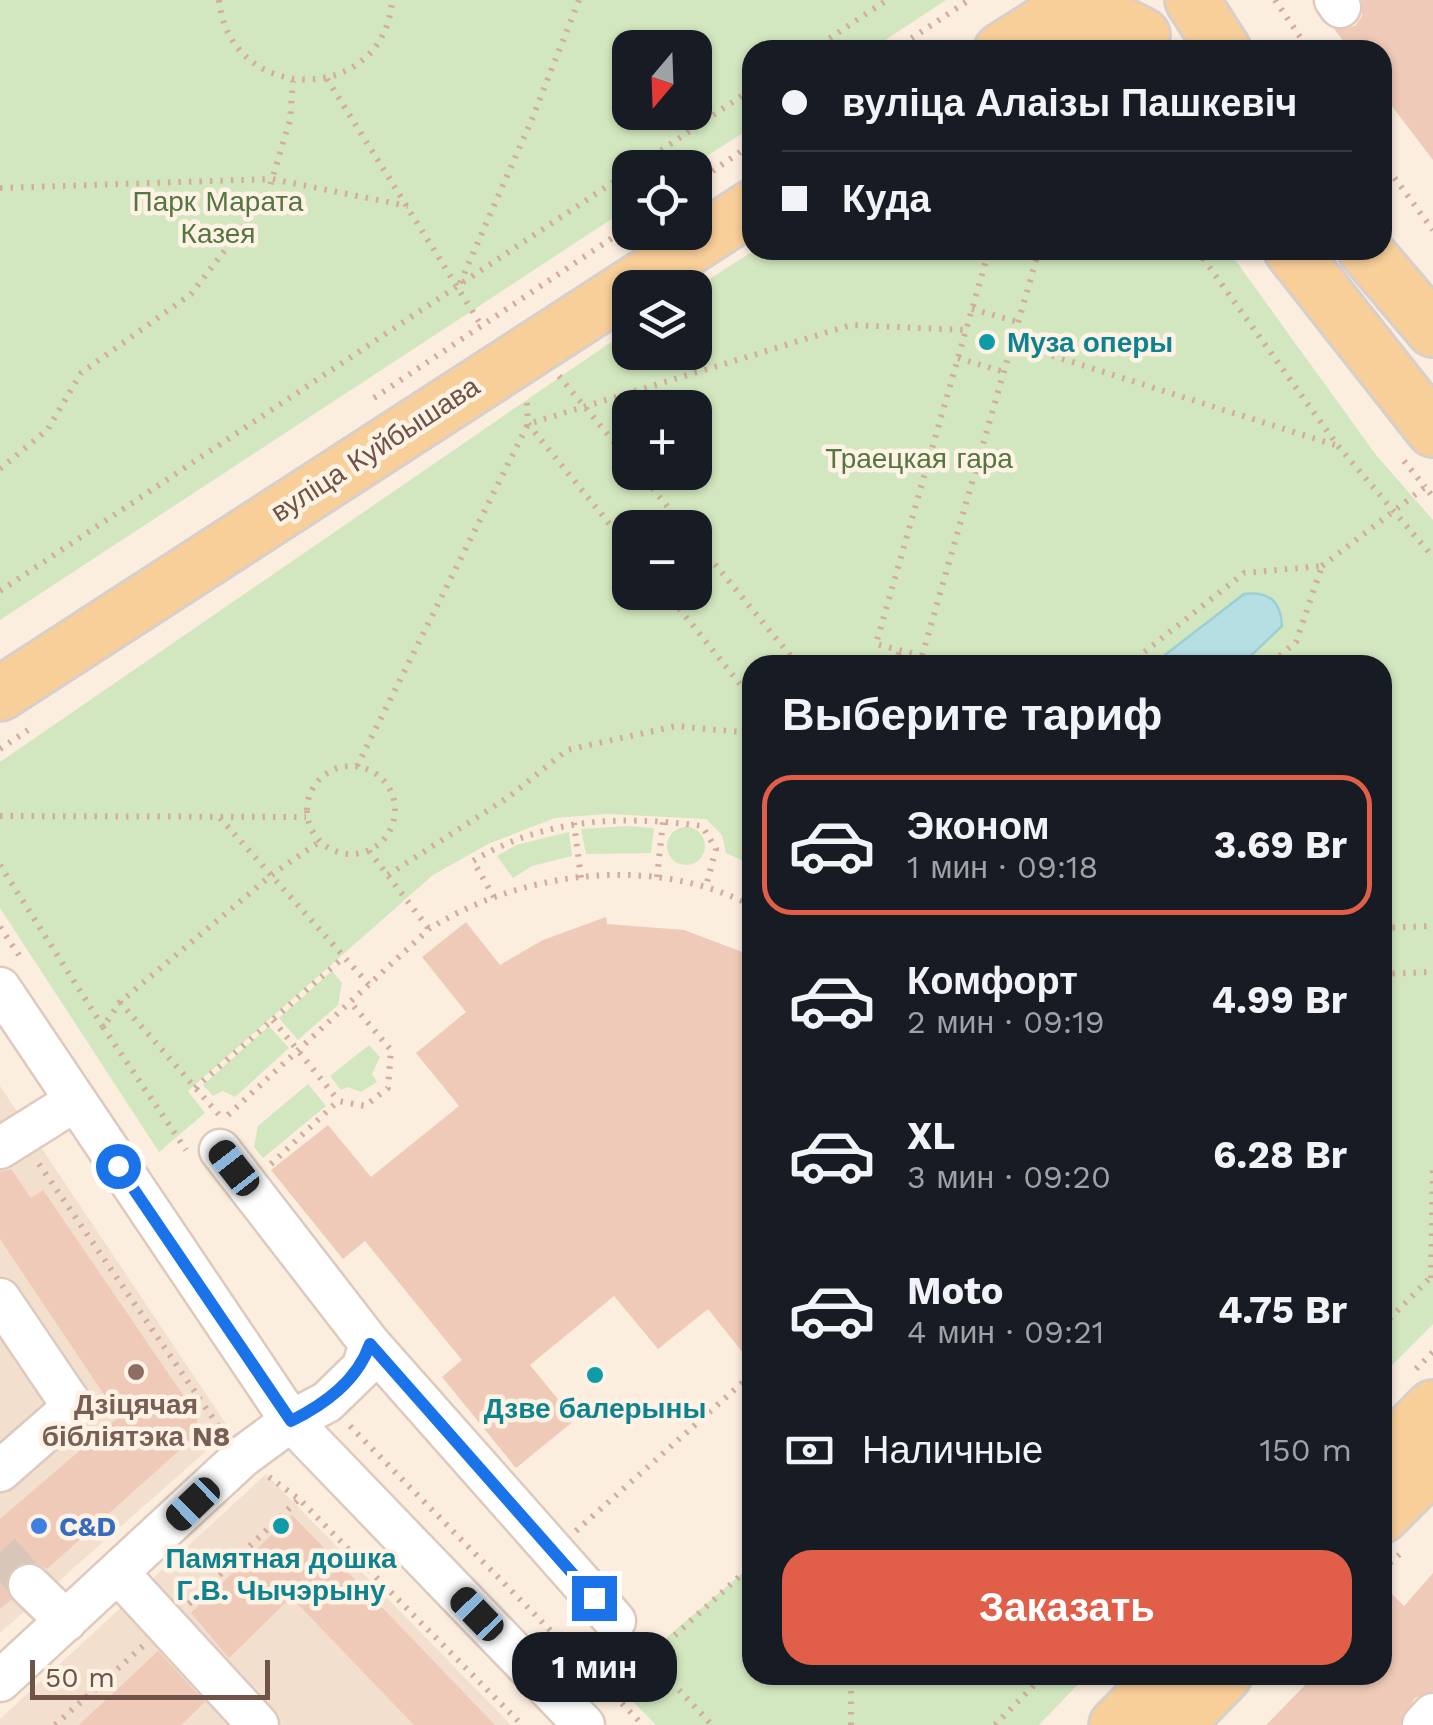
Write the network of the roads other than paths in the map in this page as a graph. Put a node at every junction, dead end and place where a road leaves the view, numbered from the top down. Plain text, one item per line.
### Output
1 (1192, 0) edge
2 (1065, 6) edge
3 (1138, 28) edge
4 (1016, 40) edge
5 (1218, 40) edge
6 (742, 213) edge
7 (1301, 260) edge
8 (1374, 260) edge
9 (1433, 330) edge
10 (1409, 366) edge
11 (1433, 430) edge
12 (0, 694) edge
13 (11, 974) edge
14 (75, 1101) junction
15 (222, 1135) road end
16 (10, 1142) edge
17 (0, 1299) edge
18 (370, 1344) junction
19 (280, 1407) junction
20 (1433, 1408) edge
21 (1392, 1448) edge
22 (1433, 1465) edge
23 (0, 1471) edge
24 (1392, 1506) edge
25 (120, 1574) junction
26 (29, 1584) tunnel mouth
27 (66, 1621) junction
28 (614, 1621) road end
29 (0, 1681) edge
30 (1156, 1685) edge
31 (1215, 1685) edge
32 (1433, 1714) edge
33 (258, 1725) edge
34 (584, 1725) edge
35 (1116, 1725) edge
36 (1176, 1725) edge
37 (1423, 1725) edge

1 - 5 main road
2 - 3 main road
2 - 4 main road
6 - 12 main road, вуліца Куйбышава
7 - 10 main road
8 - 9 main road
10 - 11 main road
13 - 14 street
14 - 16 street
14 - 19 street
15 - 18 street
17 - 23 street
18 - 19 street
18 - 28 street
19 - 25 street
19 - 34 street
20 - 21 main road
22 - 24 main road
25 - 27 street
25 - 33 street
26 - 27 street
27 - 29 street
30 - 35 main road
31 - 36 main road
32 - 37 street

